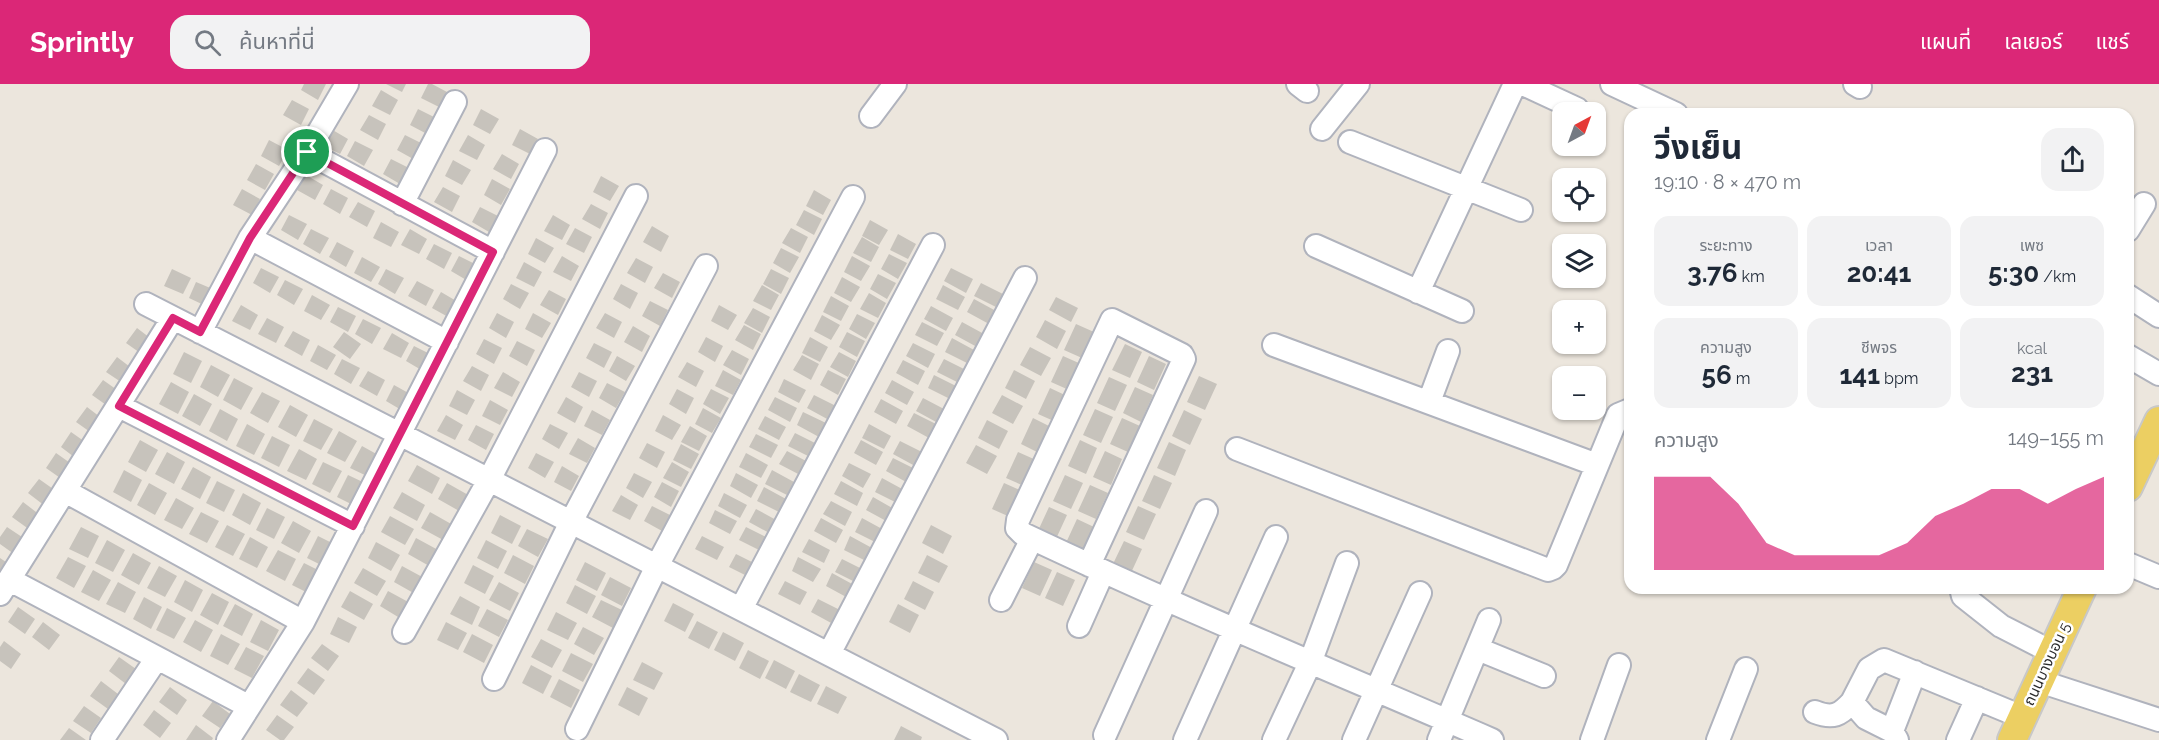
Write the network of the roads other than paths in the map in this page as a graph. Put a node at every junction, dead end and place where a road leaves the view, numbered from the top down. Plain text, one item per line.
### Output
1 (347, 84) edge
2 (896, 84) edge
3 (1358, 84) edge
4 (1515, 84) edge
5 (1523, 84) edge
6 (1624, 86) edge
7 (455, 102) dead end
8 (1561, 102) edge
9 (1665, 108) edge
10 (871, 116) dead end
11 (1322, 129) dead end
12 (1350, 142) dead end
13 (545, 150) dead end
14 (307, 152) junction
15 (1466, 188) junction
16 (636, 196) dead end
17 (853, 196) dead end
18 (402, 204) junction
19 (2144, 204) dead end
20 (1521, 210) dead end
21 (2134, 220) edge
22 (250, 238) junction
23 (933, 245) dead end
24 (1316, 246) dead end
25 (493, 252) junction
26 (706, 266) dead end
27 (1025, 278) dead end
28 (1418, 291) junction
29 (2134, 300) edge
30 (146, 304) dead end
31 (1462, 311) dead end
32 (2159, 316) edge
33 (173, 318) junction
34 (200, 332) junction
35 (447, 342) junction
36 (1274, 345) dead end
37 (1448, 351) dead end
38 (2134, 359) edge
39 (2159, 374) edge
40 (1429, 402) junction
41 (119, 406) junction
42 (1624, 412) edge
43 (2159, 421) edge
44 (400, 435) junction
45 (1237, 449) dead end
46 (1597, 465) junction
47 (2134, 467) edge
48 (489, 480) junction
49 (65, 491) junction
50 (1206, 511) dead end
51 (571, 522) junction
52 (353, 526) junction
53 (1276, 537) dead end
54 (1032, 539) junction
55 (1347, 563) dead end
56 (657, 566) junction
57 (2134, 567) edge
58 (1096, 569) junction
59 (2159, 577) edge
60 (5, 587) edge
61 (1420, 593) dead end
62 (1962, 594) edge
63 (2079, 594) edge
64 (1001, 600) dead end
65 (1165, 601) junction
66 (741, 609) junction
67 (1489, 620) dead end
68 (303, 622) junction
69 (1079, 626) dead end
70 (1235, 630) junction
71 (404, 632) dead end
72 (1478, 650) junction
73 (2052, 652) junction
74 (829, 654) junction
75 (157, 658) junction
76 (1310, 663) junction
77 (1619, 664) dead end
78 (1746, 669) dead end
79 (1915, 672) junction
80 (1544, 676) dead end
81 (494, 679) dead end
82 (2039, 681) junction
83 (1376, 691) junction
84 (1977, 698) junction
85 (1852, 702) junction
86 (248, 706) junction
87 (1815, 712) dead end
88 (2159, 720) edge
89 (2017, 728) edge
90 (577, 729) dead end
91 (1444, 730) edge
92 (1105, 735) dead end
93 (1894, 735) edge
94 (102, 740) edge
95 (228, 740) edge
96 (996, 740) edge
97 (1185, 740) edge
98 (1274, 740) edge
99 (1354, 740) edge
100 (1492, 740) edge
101 (1592, 740) edge
102 (1718, 740) edge
103 (1958, 740) edge

1 - 14 street
2 - 10 street
3 - 11 street
4 - 15 street
5 - 8 street
6 - 9 street
7 - 18 street
12 - 15 street
13 - 25 street
14 - 18 street
14 - 22 street
15 - 20 street
15 - 28 street
16 - 48 street
17 - 56 street
18 - 25 street
19 - 21 street
22 - 34 street
22 - 35 street
23 - 66 street
24 - 28 street
25 - 35 street
26 - 51 street
27 - 74 street
28 - 31 street
29 - 32 street
30 - 33 street
33 - 34 street
33 - 41 street
34 - 44 street
35 - 44 street
36 - 40 street
37 - 40 street
38 - 39 street
40 - 46 street
41 - 49 street
41 - 52 street
42 - 46 street
43 - 47 main road
44 - 48 street
44 - 52 street
45 - 46 street
48 - 51 street
48 - 71 street
49 - 60 street
49 - 68 street
50 - 65 street
51 - 56 street
51 - 81 street
52 - 68 street
53 - 70 street
54 - 58 street
54 - 58 street
54 - 64 street
55 - 76 street
56 - 66 street
56 - 90 street
57 - 59 street
58 - 65 street
58 - 69 street
60 - 75 street
61 - 83 street
62 - 73 street
63 - 73 main road, ถนนบางบอน 5
65 - 70 street
65 - 92 street
66 - 74 street
67 - 72 street
68 - 86 street
70 - 76 street
70 - 97 street
72 - 80 street
72 - 91 street
73 - 82 main road, ถนนบางบอน 5
74 - 96 street
75 - 86 street
75 - 94 street
76 - 83 street
76 - 98 street
77 - 101 street
78 - 102 street
79 - 84 street
79 - 85 street
79 - 93 street
82 - 88 street
82 - 89 main road, ถนนบางบอน 5
83 - 91 street
83 - 99 street
84 - 89 street
84 - 103 street
85 - 87 street
85 - 93 street
86 - 95 street
91 - 100 street

